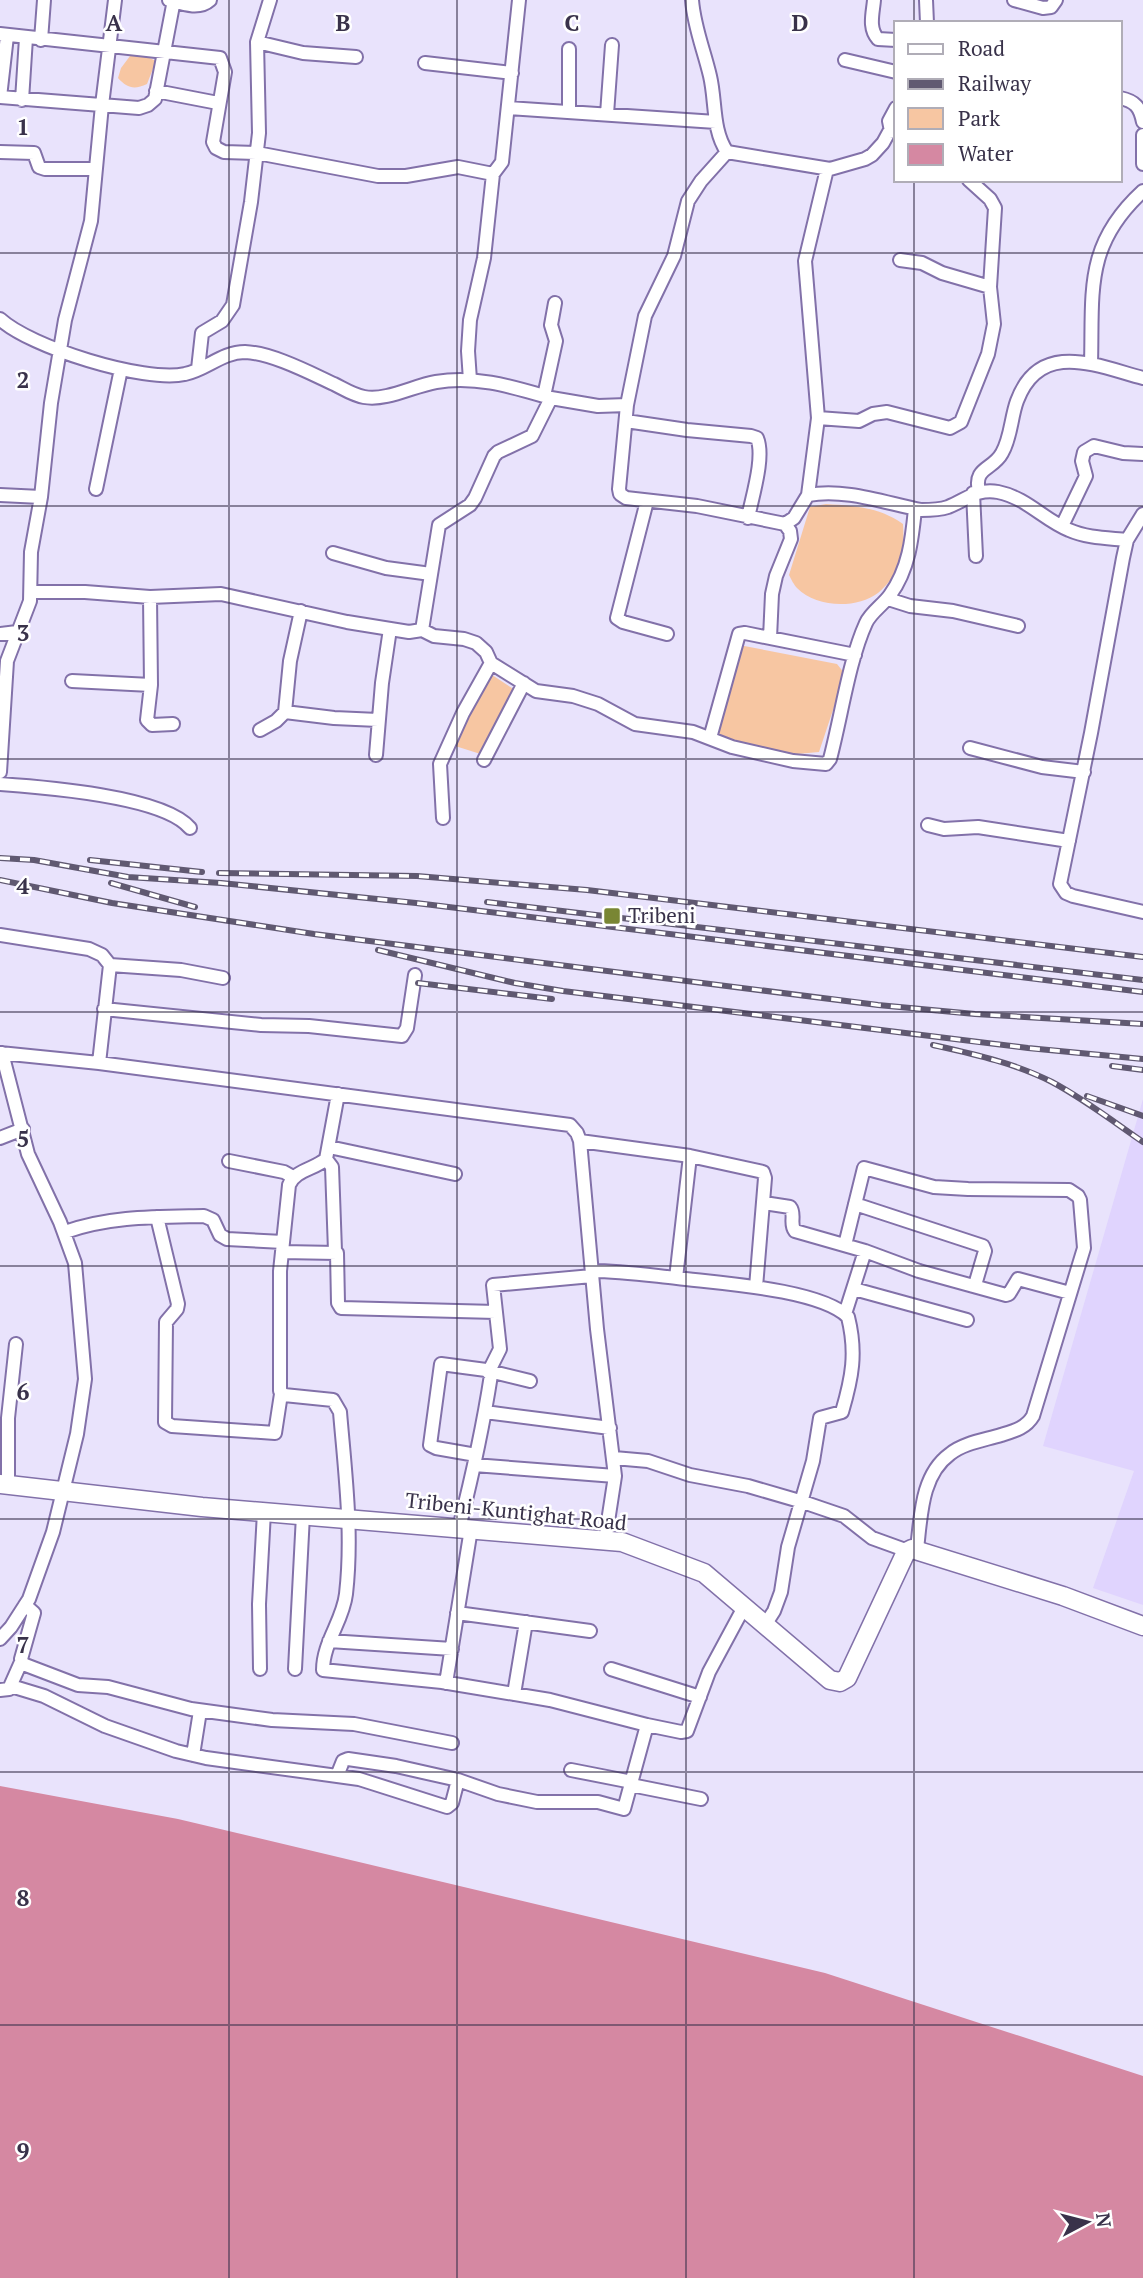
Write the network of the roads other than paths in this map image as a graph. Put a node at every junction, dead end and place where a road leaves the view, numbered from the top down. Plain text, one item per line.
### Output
1 (44, 0) edge
2 (116, 0) edge
3 (172, 0) edge
4 (210, 0) edge
5 (270, 0) edge
6 (519, 0) edge
7 (692, 0) edge
8 (874, 0) edge
9 (926, 0) edge
10 (1014, 0) edge
11 (1056, 0) edge
12 (927, 21) edge
13 (3, 35) edge
14 (26, 38) junction
15 (41, 40) junction
16 (894, 40) edge
17 (257, 42) junction
18 (612, 45) dead end
19 (110, 47) junction
20 (569, 49) dead end
21 (163, 53) junction
22 (356, 57) dead end
23 (845, 60) dead end
24 (425, 63) dead end
25 (894, 72) edge
26 (512, 73) junction
27 (156, 91) junction
28 (1122, 99) edge
29 (22, 100) junction
30 (218, 103) junction
31 (102, 105) junction
32 (508, 108) junction
33 (569, 112) junction
34 (894, 112) edge
35 (607, 114) junction
36 (716, 122) junction
37 (1143, 122) edge
38 (894, 131) edge
39 (1143, 135) edge
40 (0, 152) edge
41 (727, 152) junction
42 (257, 153) junction
43 (1143, 164) edge
44 (96, 169) junction
45 (827, 169) junction
46 (493, 174) junction
47 (972, 182) edge
48 (1143, 191) edge
49 (900, 260) dead end
50 (990, 287) junction
51 (555, 303) dead end
52 (0, 319) edge
53 (59, 351) junction
54 (1091, 364) junction
55 (121, 369) junction
56 (198, 369) junction
57 (1143, 378) edge
58 (470, 380) junction
59 (547, 397) junction
60 (627, 405) junction
61 (818, 418) junction
62 (626, 421) junction
63 (1143, 454) edge
64 (96, 489) dead end
65 (976, 492) junction
66 (0, 495) edge
67 (808, 495) junction
68 (41, 497) junction
69 (647, 501) junction
70 (915, 509) junction
71 (1143, 514) edge
72 (748, 518) junction
73 (785, 524) junction
74 (1062, 526) junction
75 (1128, 540) junction
76 (333, 553) dead end
77 (976, 556) dead end
78 (431, 574) junction
79 (31, 592) junction
80 (150, 597) junction
81 (888, 599) junction
82 (300, 611) junction
83 (1018, 626) dead end
84 (390, 629) junction
85 (422, 630) junction
86 (17, 632) junction
87 (0, 634) edge
88 (667, 634) dead end
89 (771, 638) junction
90 (855, 655) junction
91 (491, 663) junction
92 (72, 681) dead end
93 (524, 683) junction
94 (151, 685) junction
95 (285, 712) junction
96 (378, 720) junction
97 (173, 724) dead end
98 (260, 730) dead end
99 (709, 738) junction
100 (1, 745) edge
101 (970, 748) dead end
102 (376, 755) dead end
103 (484, 760) dead end
104 (0, 772) edge
105 (1083, 772) junction
106 (0, 783) edge
107 (443, 818) dead end
108 (928, 825) dead end
109 (190, 828) dead end
110 (1069, 841) junction
111 (1143, 912) edge
112 (0, 935) edge
113 (110, 965) junction
114 (415, 975) dead end
115 (223, 978) dead end
116 (104, 1009) junction
117 (1, 1053) edge
118 (99, 1063) junction
119 (338, 1094) junction
120 (23, 1129) junction
121 (0, 1138) edge
122 (580, 1141) junction
123 (328, 1153) junction
124 (690, 1156) junction
125 (229, 1161) dead end
126 (455, 1174) dead end
127 (293, 1177) junction
128 (764, 1203) junction
129 (855, 1204) junction
130 (157, 1217) junction
131 (65, 1232) junction
132 (845, 1245) junction
133 (282, 1247) junction
134 (335, 1251) junction
135 (865, 1251) junction
136 (592, 1273) junction
137 (676, 1278) junction
138 (975, 1285) junction
139 (756, 1287) junction
140 (854, 1289) junction
141 (1070, 1293) junction
142 (496, 1312) junction
143 (845, 1314) junction
144 (967, 1320) dead end
145 (16, 1344) dead end
146 (489, 1371) junction
147 (530, 1381) dead end
148 (282, 1394) junction
149 (485, 1412) junction
150 (610, 1428) junction
151 (614, 1458) junction
152 (475, 1460) junction
153 (615, 1476) junction
154 (4, 1485) edge
155 (62, 1490) junction
156 (803, 1502) junction
157 (264, 1512) junction
158 (303, 1515) junction
159 (349, 1519) junction
160 (465, 1528) junction
161 (605, 1541) junction
162 (913, 1550) junction
163 (25, 1605) junction
164 (744, 1607) junction
165 (457, 1613) junction
166 (526, 1622) junction
167 (765, 1625) junction
168 (1143, 1626) edge
169 (590, 1631) dead end
170 (0, 1639) edge
171 (328, 1641) junction
172 (452, 1649) junction
173 (21, 1662) junction
174 (295, 1668) dead end
175 (260, 1669) dead end
176 (611, 1669) dead end
177 (446, 1683) junction
178 (6, 1688) edge
179 (514, 1694) junction
180 (700, 1697) junction
181 (200, 1711) junction
182 (647, 1725) junction
183 (452, 1743) dead end
184 (193, 1755) junction
185 (571, 1770) dead end
186 (337, 1776) junction
187 (458, 1780) junction
188 (631, 1783) junction
189 (701, 1798) dead end

1 - 15 street
2 - 19 street
3 - 4 street
3 - 21 street
5 - 17 street
6 - 26 street
7 - 36 street
8 - 16 street
9 - 12 street
10 - 11 street
13 - 14 street
13 - 29 street
14 - 15 street
14 - 29 street
15 - 19 street
17 - 22 street
17 - 42 street
18 - 35 street
19 - 21 street
19 - 31 street
20 - 33 street
21 - 27 street
21 - 30 street
23 - 25 street
24 - 26 street
26 - 32 street
27 - 30 street
27 - 31 street
28 - 37 street
29 - 31 street
30 - 42 street
31 - 44 street
32 - 33 street
32 - 46 street
33 - 35 street
34 - 38 street
35 - 36 street
36 - 41 street
38 - 45 street
39 - 43 street
40 - 44 street
41 - 45 street
41 - 60 street
42 - 46 street
42 - 56 street
44 - 53 street
45 - 61 street
46 - 58 street
47 - 50 street
48 - 54 street
49 - 50 street
50 - 61 street
51 - 59 street
52 - 53 street
53 - 55 street
53 - 68 street
54 - 57 street
54 - 65 street
55 - 56 street
55 - 64 street
56 - 58 street
58 - 59 street
59 - 60 street
59 - 78 street
60 - 62 street
61 - 67 street
62 - 69 street
62 - 72 street
63 - 74 street
65 - 70 street
65 - 74 street
65 - 77 street
66 - 68 street
67 - 70 street
67 - 73 street
68 - 79 street
69 - 72 street
69 - 88 street
70 - 81 street
71 - 75 street
72 - 73 street
73 - 89 street
74 - 75 street
75 - 105 street
76 - 78 street
78 - 85 street
79 - 80 street
79 - 86 street
80 - 82 street
80 - 94 street
81 - 83 street
81 - 90 street
82 - 84 street
82 - 95 street
84 - 85 street
84 - 96 street
85 - 91 street
86 - 87 street
86 - 100 street
89 - 90 street
89 - 99 street
90 - 99 street
91 - 93 street
91 - 107 street
92 - 94 street
93 - 99 street
93 - 103 street
94 - 97 street
95 - 96 street
95 - 98 street
96 - 102 street
100 - 104 street
101 - 105 street
105 - 110 street
106 - 109 street
108 - 110 street
110 - 111 street
112 - 113 street
113 - 115 street
113 - 116 street
114 - 116 street
116 - 118 street
117 - 118 street
117 - 120 street
118 - 119 street
119 - 122 street
119 - 123 street
120 - 121 street
120 - 131 street
122 - 124 street
122 - 136 street
123 - 126 street
123 - 127 street
123 - 134 street
124 - 128 street
124 - 137 street
125 - 127 street
127 - 133 street
128 - 132 street
128 - 139 street
129 - 132 street
129 - 138 street
129 - 141 street
130 - 131 street
130 - 133 street
130 - 148 street
131 - 155 street
132 - 135 street
133 - 134 street
133 - 148 street
134 - 142 street
135 - 138 street
135 - 140 street
136 - 137 street
136 - 142 street
136 - 150 street
137 - 139 street
138 - 141 street
139 - 143 street
140 - 143 street
140 - 144 street
141 - 162 street
142 - 146 street
143 - 156 street
145 - 154 street
146 - 147 street
146 - 149 street
146 - 152 street
148 - 159 street
149 - 150 street
149 - 152 street
150 - 151 street
151 - 153 street
151 - 156 street
152 - 153 street
152 - 160 street
153 - 161 street
154 - 155 main road, Tribeni-Kuntighat Road
155 - 157 main road, Tribeni-Kuntighat Road
155 - 163 street
156 - 162 street
156 - 167 street
157 - 158 main road, Tribeni-Kuntighat Road
157 - 175 street
158 - 159 main road, Tribeni-Kuntighat Road
158 - 174 street
159 - 160 main road, Tribeni-Kuntighat Road
159 - 171 street
160 - 161 main road, Tribeni-Kuntighat Road
160 - 165 street
161 - 164 main road, Tribeni-Kuntighat Road
162 - 167 main road, Tribeni-Kuntighat Road
162 - 168 main road
163 - 170 street
163 - 173 street
164 - 167 main road, Tribeni-Kuntighat Road
164 - 180 street
165 - 166 street
165 - 172 street
166 - 169 street
166 - 179 street
171 - 172 street
171 - 177 street
172 - 177 street
173 - 178 street
173 - 181 street
176 - 180 street
177 - 179 street
178 - 184 street
179 - 182 street
180 - 182 street
181 - 183 street
181 - 184 street
182 - 188 street
184 - 186 street
185 - 188 street
186 - 187 street
186 - 187 street
187 - 188 street
188 - 189 street

